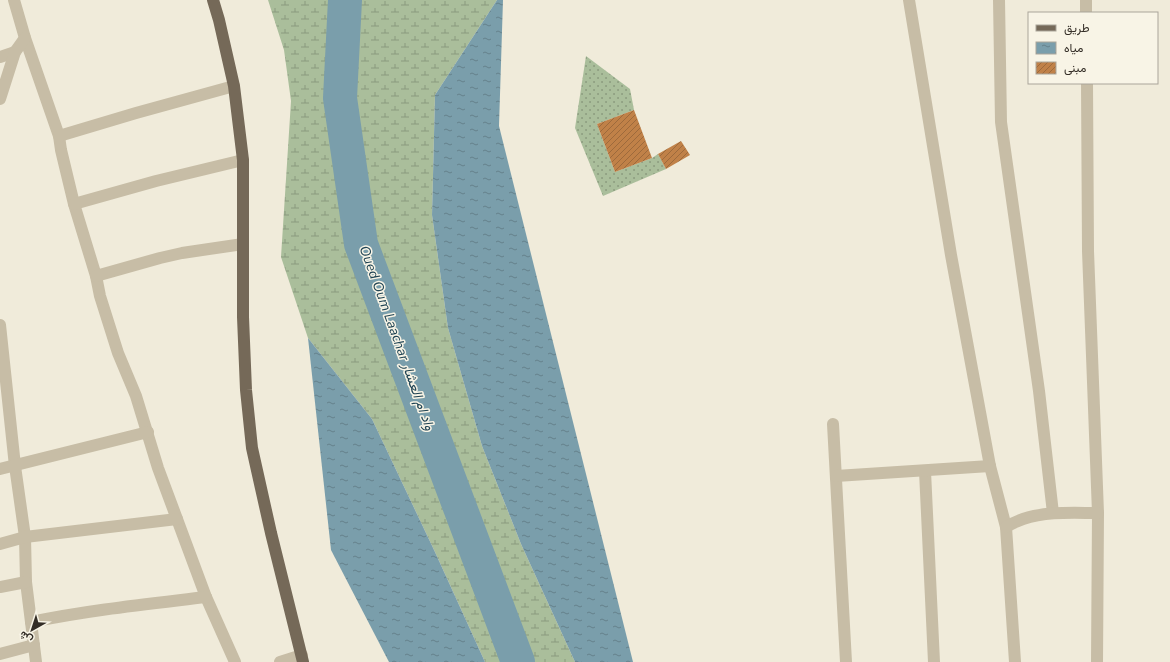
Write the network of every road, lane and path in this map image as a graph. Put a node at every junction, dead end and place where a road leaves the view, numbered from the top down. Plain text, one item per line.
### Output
1 (14, 0) edge
2 (213, 0) edge
3 (909, 0) edge
4 (999, 0) edge
5 (1086, 0) edge
6 (1086, 12) edge
7 (25, 38) junction
8 (15, 52) junction
9 (0, 57) edge
10 (1087, 84) edge
11 (234, 86) junction
12 (0, 99) edge
13 (59, 136) junction
14 (242, 160) junction
15 (74, 204) junction
16 (243, 244) junction
17 (96, 276) junction
18 (0, 325) edge
19 (834, 424) dead end
20 (148, 432) junction
21 (15, 466) junction
22 (990, 466) junction
23 (0, 469) edge
24 (925, 471) junction
25 (836, 476) junction
26 (1052, 513) junction
27 (1098, 513) junction
28 (177, 519) junction
29 (1006, 527) junction
30 (25, 537) junction
31 (0, 544) edge
32 (26, 582) junction
33 (0, 587) edge
34 (206, 597) junction
35 (31, 622) junction
36 (34, 645) junction
37 (0, 654) edge
38 (302, 659) edge
39 (36, 662) edge
40 (235, 662) edge
41 (280, 662) edge
42 (846, 662) edge
43 (934, 662) edge
44 (1015, 662) edge
45 (1097, 662) edge

1 - 7 street
2 - 11 main road
3 - 22 street
4 - 26 street
5 - 6 street
7 - 8 street
7 - 13 street
8 - 9 street
8 - 12 street
10 - 27 street
11 - 13 street
11 - 14 main road
13 - 15 street
14 - 15 street
14 - 16 main road
15 - 17 street
16 - 17 street
16 - 38 main road
17 - 20 street
18 - 21 street
19 - 25 street
20 - 21 street
20 - 28 street
21 - 23 street
21 - 30 street
22 - 24 street
22 - 29 street
24 - 25 street
24 - 43 street
25 - 42 street
26 - 27 street
26 - 29 street
27 - 45 street
28 - 30 street
28 - 34 street
29 - 44 street
30 - 31 street
30 - 32 street
32 - 33 street
32 - 35 street
34 - 35 street
34 - 40 street
35 - 36 street
36 - 37 street
36 - 39 street
38 - 41 street

